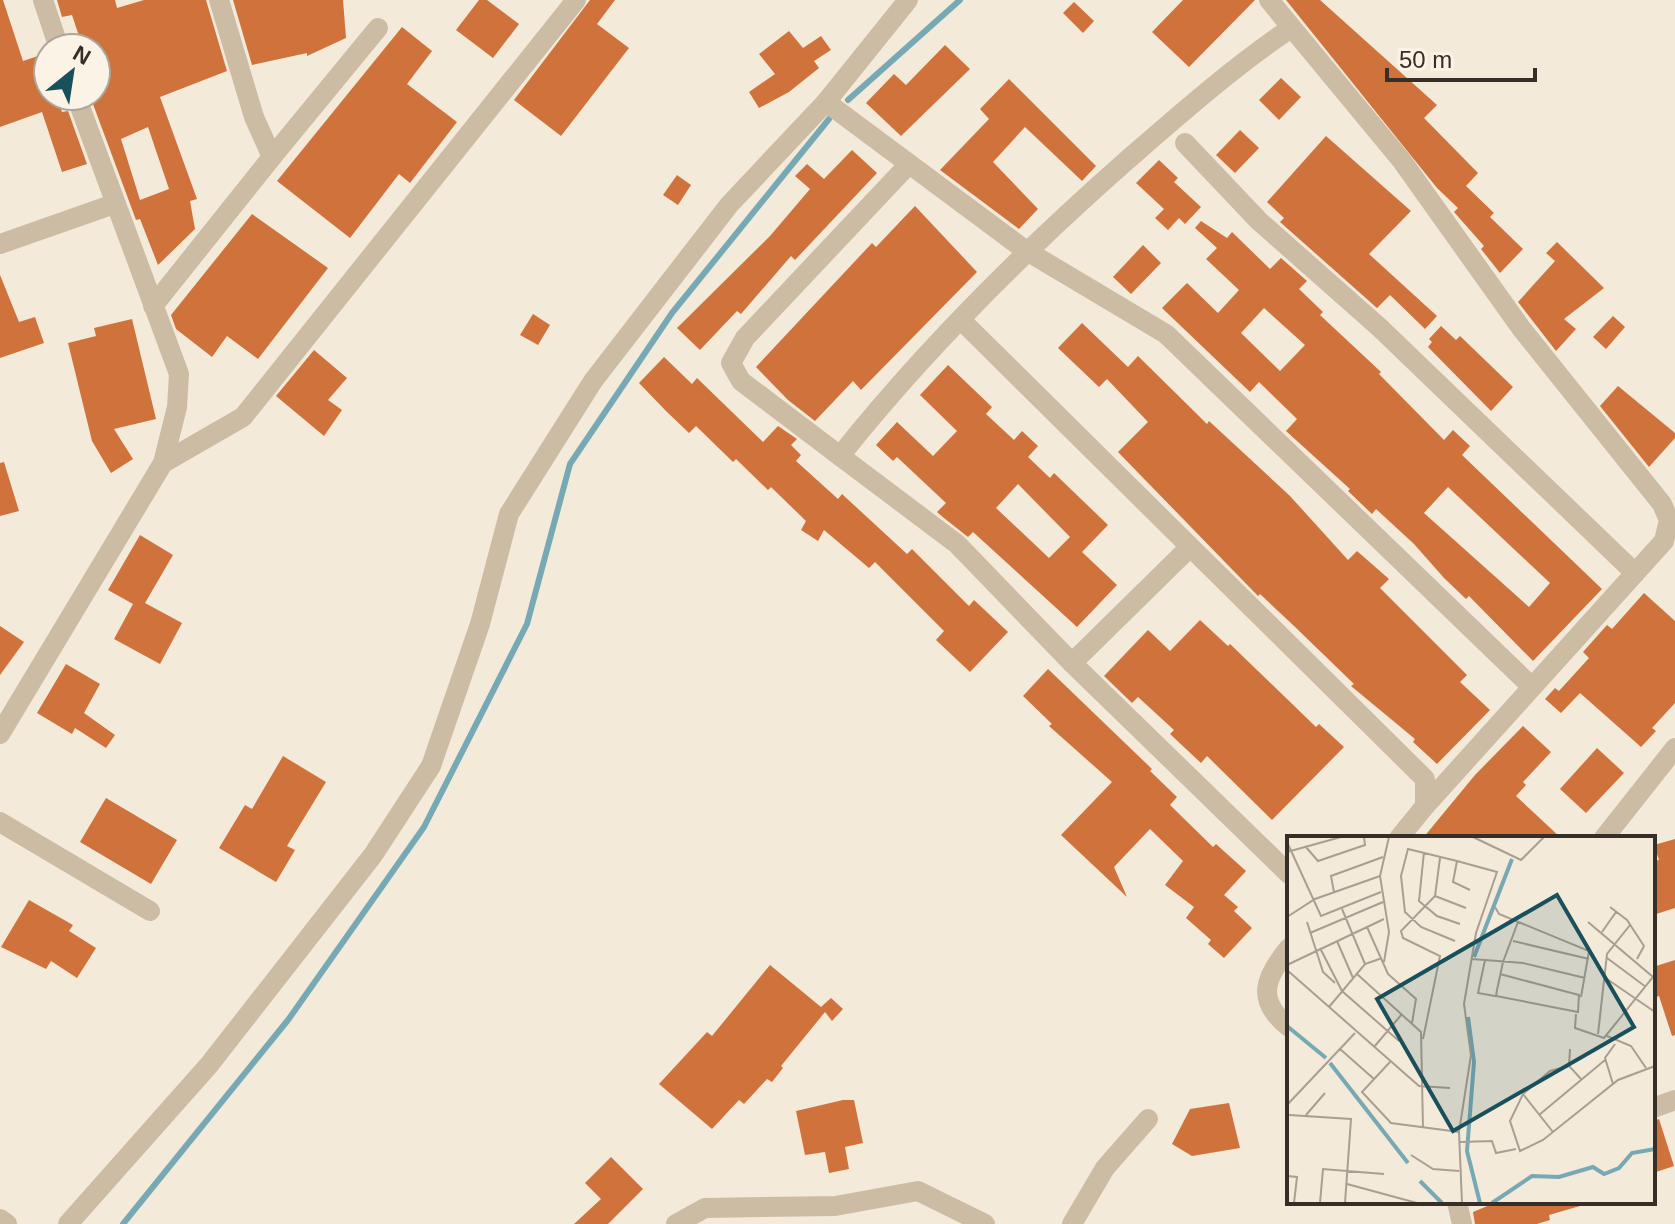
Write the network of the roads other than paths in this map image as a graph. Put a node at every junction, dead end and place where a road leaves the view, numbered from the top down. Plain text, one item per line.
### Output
1 (43, 0) edge
2 (219, 0) edge
3 (576, 0) edge
4 (908, 0) edge
5 (1269, 0) edge
6 (378, 28) dead end
7 (1291, 28) junction
8 (54, 32) edge
9 (826, 102) junction
10 (82, 112) edge
11 (1185, 143) dead end
12 (272, 157) junction
13 (909, 164) junction
14 (114, 204) junction
15 (0, 244) edge
16 (1025, 250) junction
17 (153, 306) junction
18 (961, 320) junction
19 (840, 456) junction
20 (163, 463) junction
21 (1190, 547) junction
22 (1635, 573) junction
23 (1072, 663) junction
24 (1532, 687) junction
25 (0, 734) edge
26 (1673, 756) edge
27 (1425, 806) junction
28 (0, 822) edge
29 (1401, 836) edge
30 (1606, 836) edge
31 (1287, 872) edge
32 (150, 911) dead end
33 (1287, 950) edge
34 (1285, 1022) edge
35 (1675, 1100) edge
36 (1655, 1107) edge
37 (1148, 1119) dead end
38 (1457, 1204) edge
39 (0, 1219) edge
40 (7, 1224) edge
41 (68, 1224) edge
42 (676, 1224) edge
43 (985, 1224) edge
44 (1072, 1224) edge
45 (1462, 1224) edge

1 - 8 street
2 - 12 street
3 - 20 street
4 - 9 street
5 - 7 street
6 - 12 street
7 - 16 street
7 - 22 street
9 - 13 street
9 - 41 street
10 - 14 street
11 - 22 street
12 - 17 street
13 - 16 street
13 - 19 street
14 - 15 street
14 - 17 street
16 - 18 street
16 - 24 street
17 - 20 street
18 - 19 street
18 - 21 street
19 - 23 street
20 - 25 street
21 - 23 street
21 - 27 street
22 - 24 street
23 - 31 street
24 - 27 street
26 - 30 street
27 - 29 street
28 - 32 street
33 - 34 street
35 - 36 street
37 - 44 street
38 - 45 street
39 - 40 street
42 - 43 street

